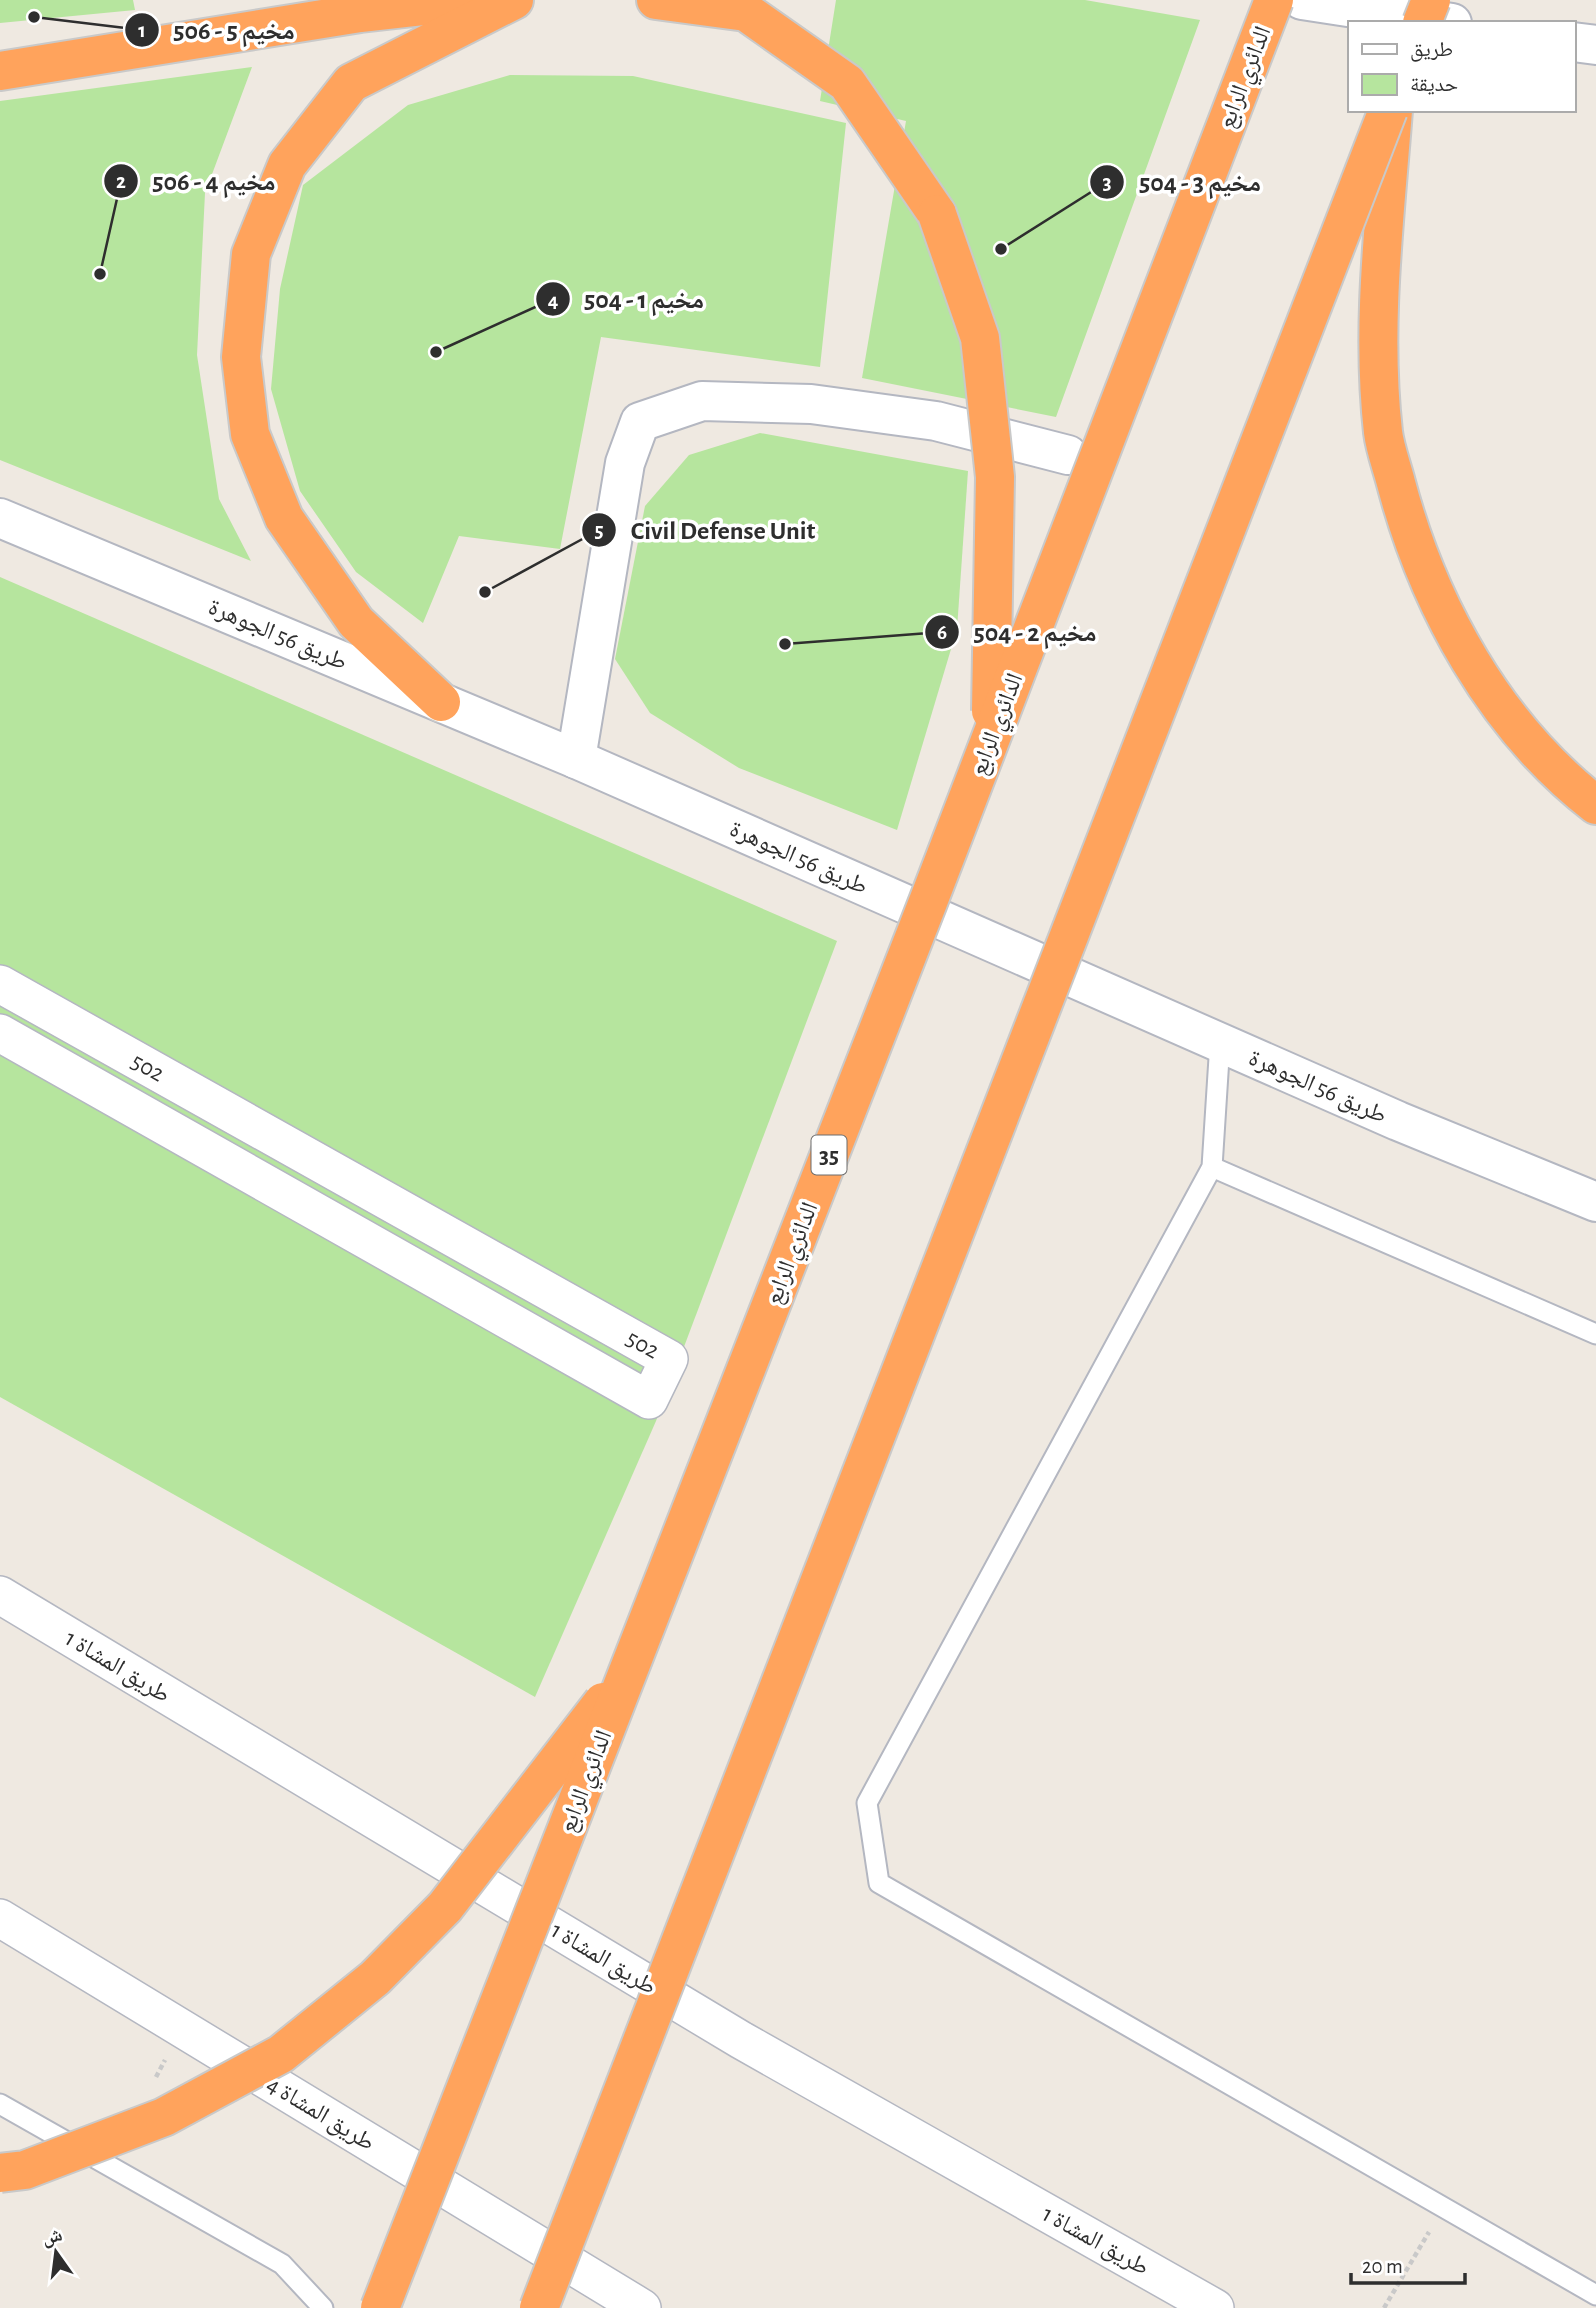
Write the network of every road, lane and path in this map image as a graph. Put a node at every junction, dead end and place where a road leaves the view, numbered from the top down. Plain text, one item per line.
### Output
1 (477, 0) edge
2 (514, 0) edge
3 (656, 0) edge
4 (1274, 0) edge
5 (1302, 0) edge
6 (1431, 0) edge
7 (1423, 21) edge
8 (1439, 21) edge
9 (1575, 42) edge
10 (1596, 45) edge
11 (0, 71) edge
12 (1389, 112) edge
13 (1390, 112) edge
14 (1068, 455) dead end
15 (0, 518) edge
16 (441, 702) junction
17 (991, 737) junction
18 (576, 759) junction
19 (1596, 805) edge
20 (0, 984) edge
21 (0, 1034) edge
22 (1220, 1042) junction
23 (1212, 1167) junction
24 (1596, 1202) edge
25 (1596, 1334) edge
26 (0, 1595) edge
27 (630, 1667) junction
28 (0, 1918) edge
29 (0, 2104) edge
30 (0, 2173) edge
31 (1444, 2207) junction
32 (1596, 2295) edge
33 (323, 2308) edge
34 (380, 2308) edge
35 (539, 2308) edge
36 (642, 2308) edge
37 (1215, 2308) edge
38 (1384, 2308) edge

1 - 11 highway
2 - 16 highway
3 - 17 highway, bridge
4 - 17 highway, الدائري الرابع / 35, bridge
5 - 8 main road
6 - 7 highway, bridge
9 - 10 main road
12 - 35 highway, bridge
13 - 19 highway
14 - 18 main road
15 - 16 main road, طريق 56 الجوهرة
16 - 18 main road, طريق 56 الجوهرة
17 - 27 highway, الدائري الرابع / 35, bridge
18 - 22 main road, طريق 56 الجوهرة
20 - 21 street, 502
22 - 23 lane
22 - 24 main road, طريق 56 الجوهرة
23 - 25 lane
23 - 31 lane
26 - 37 street, طريق المشاة 1
27 - 30 highway, bridge
27 - 34 highway, الدائري الرابع / 35, bridge
28 - 36 street, طريق المشاة 4
29 - 33 lane
31 - 32 lane
31 - 38 path

